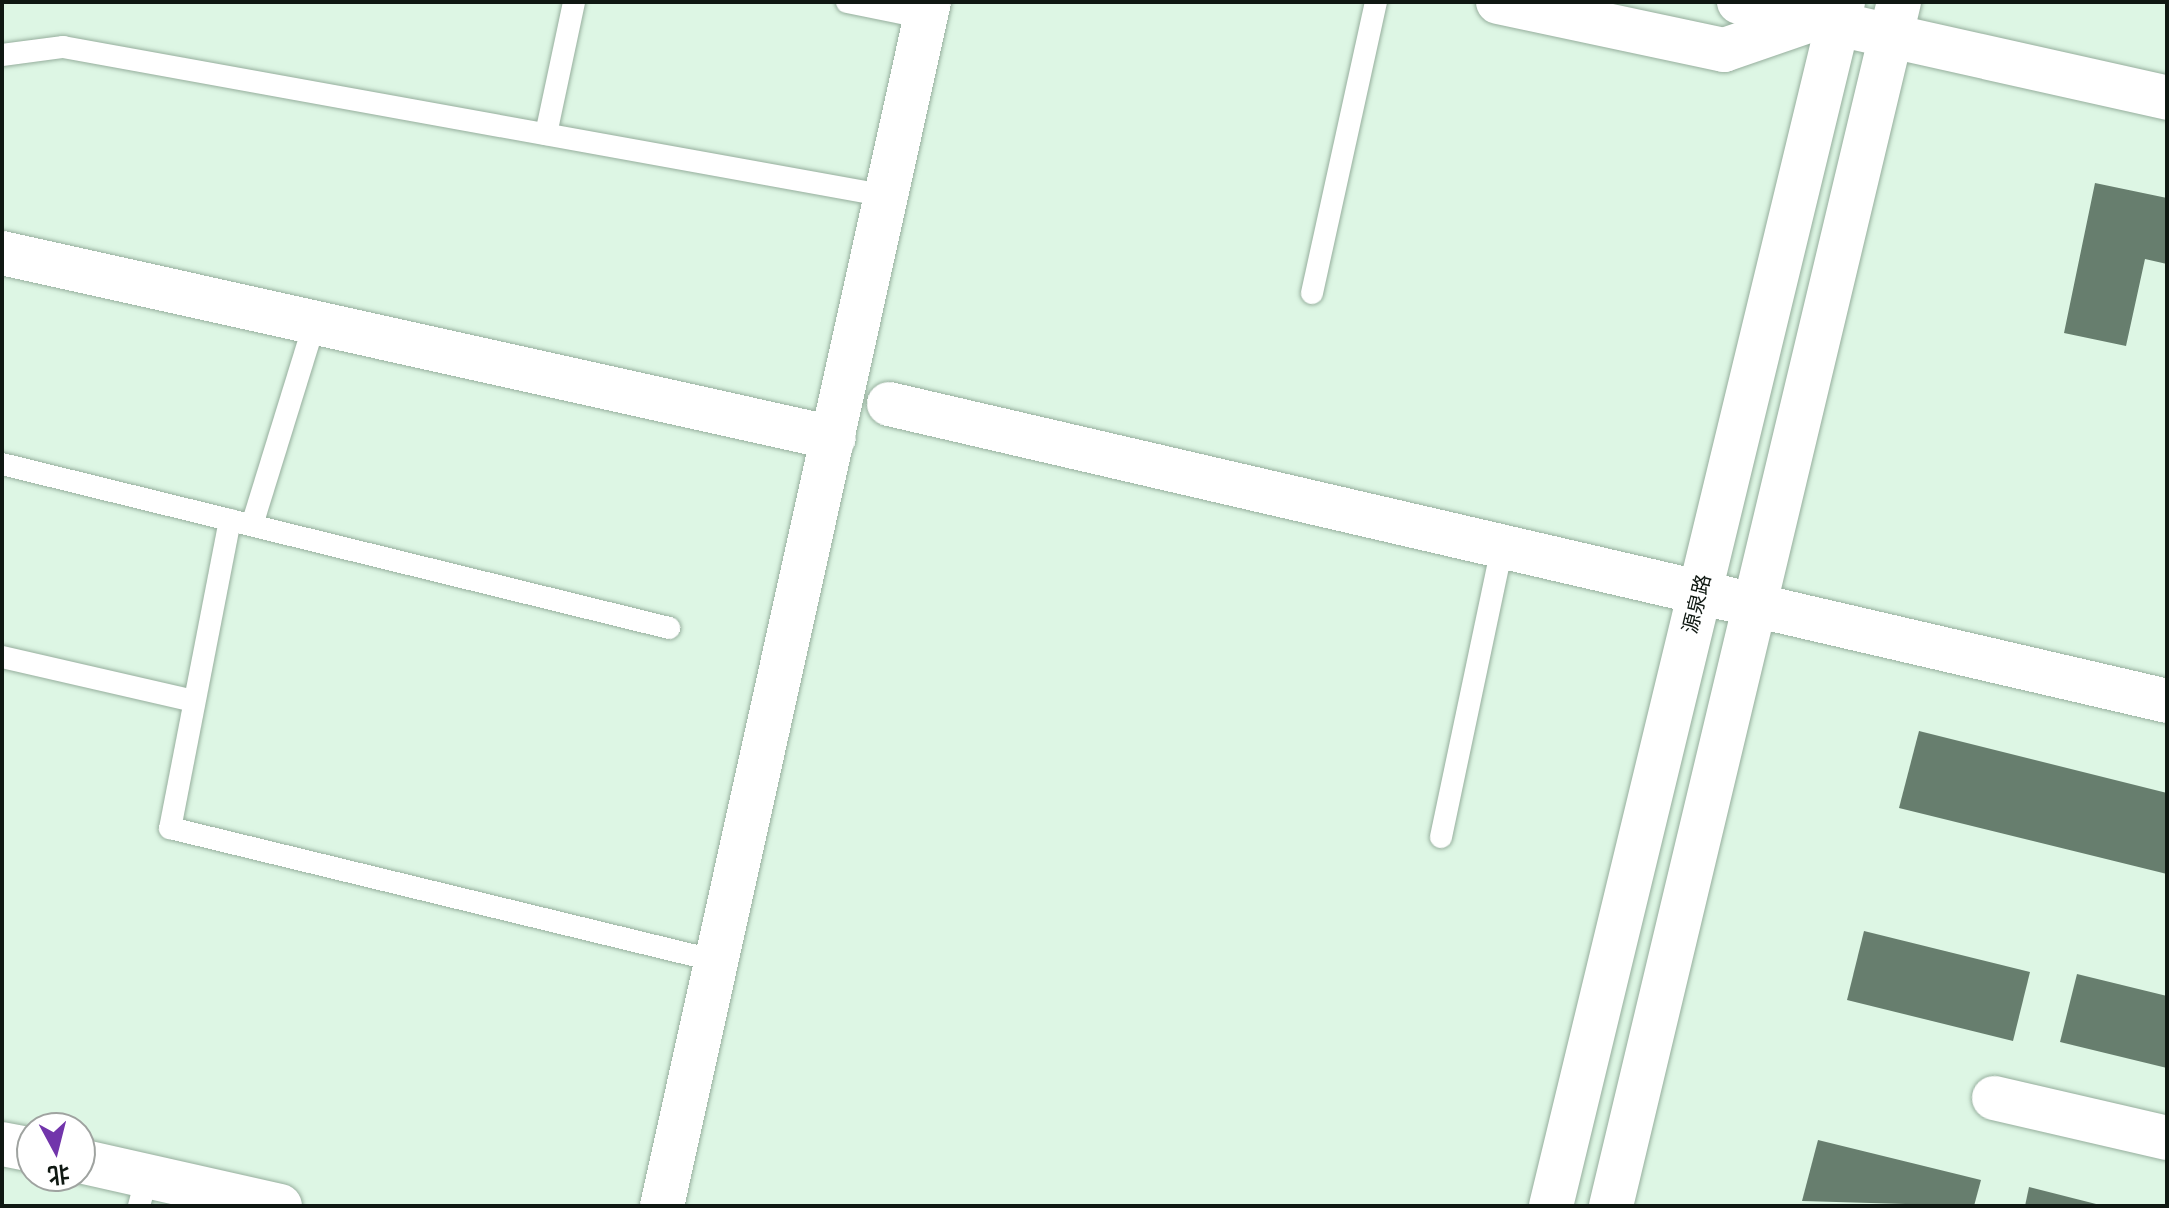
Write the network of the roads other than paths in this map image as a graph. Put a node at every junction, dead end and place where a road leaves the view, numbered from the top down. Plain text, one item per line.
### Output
1 (574, 2) edge
2 (847, 2) edge
3 (1376, 2) edge
4 (1498, 2) edge
5 (1739, 2) edge
6 (928, 10) edge
7 (1832, 15) edge
8 (1895, 20) edge
9 (2, 55) edge
10 (2167, 98) edge
11 (546, 134) junction
12 (887, 196) junction
13 (2, 253) edge
14 (1312, 293) dead end
15 (315, 322) junction
16 (889, 404) dead end
17 (834, 438) junction
18 (2, 464) edge
19 (241, 523) junction
20 (1502, 548) junction
21 (1700, 594) junction
22 (1754, 608) junction
23 (669, 628) dead end
24 (2, 657) edge
25 (194, 701) junction
26 (2167, 701) edge
27 (1441, 837) dead end
28 (717, 961) junction
29 (1994, 1098) dead end
30 (2167, 1138) edge
31 (96, 1169) edge
32 (143, 1191) edge
33 (280, 1206) edge
34 (662, 1206) edge
35 (1551, 1206) edge
36 (1611, 1206) edge

1 - 11 lane
2 - 6 lane
3 - 14 lane
4 - 7 street
5 - 7 street
6 - 12 street
7 - 8 street
7 - 21 street, 源泉路
8 - 10 street
8 - 22 street
9 - 11 lane
11 - 12 lane
12 - 17 street
13 - 15 street
15 - 17 street
15 - 19 lane
16 - 20 street
17 - 28 street
18 - 19 lane
19 - 23 lane
19 - 25 lane
20 - 21 street
20 - 27 lane
21 - 22 street
21 - 35 street, 源泉路
22 - 26 street
22 - 36 street
24 - 25 lane
25 - 28 lane
28 - 34 street
29 - 30 street
31 - 32 street
32 - 33 street

